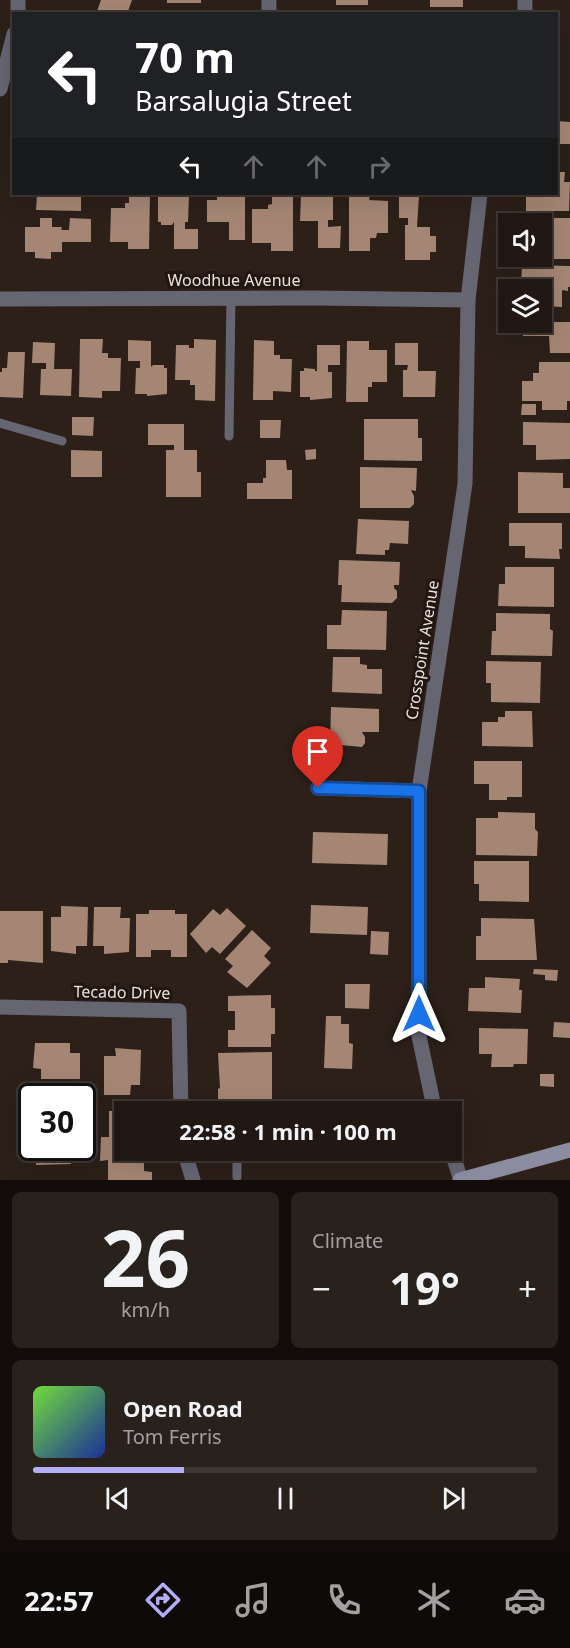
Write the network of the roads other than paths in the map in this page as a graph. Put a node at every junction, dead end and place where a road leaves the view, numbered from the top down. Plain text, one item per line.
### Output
1 (12, 42) edge
2 (0, 88) edge
3 (480, 195) edge
4 (231, 298) junction
5 (0, 299) edge
6 (468, 300) junction
7 (0, 423) edge
8 (229, 436) dead end
9 (62, 441) dead end
10 (318, 788) dead end
11 (419, 791) junction
12 (0, 1007) edge
13 (181, 1101) edge
14 (433, 1101) edge
15 (570, 1150) edge
16 (187, 1161) edge
17 (237, 1161) edge
18 (455, 1161) edge
19 (237, 1178) dead end
20 (193, 1180) edge
21 (461, 1180) edge

1 - 2 street
3 - 6 street, Crosspoint Avenue
4 - 5 street, Woodhue Avenue
4 - 6 street, Woodhue Avenue
4 - 8 lane
6 - 11 street, Crosspoint Avenue
7 - 9 lane
10 - 11 street
11 - 14 street, Crosspoint Avenue
12 - 13 street, Tecado Drive
15 - 21 main road
16 - 20 street
17 - 19 lane
18 - 21 street

